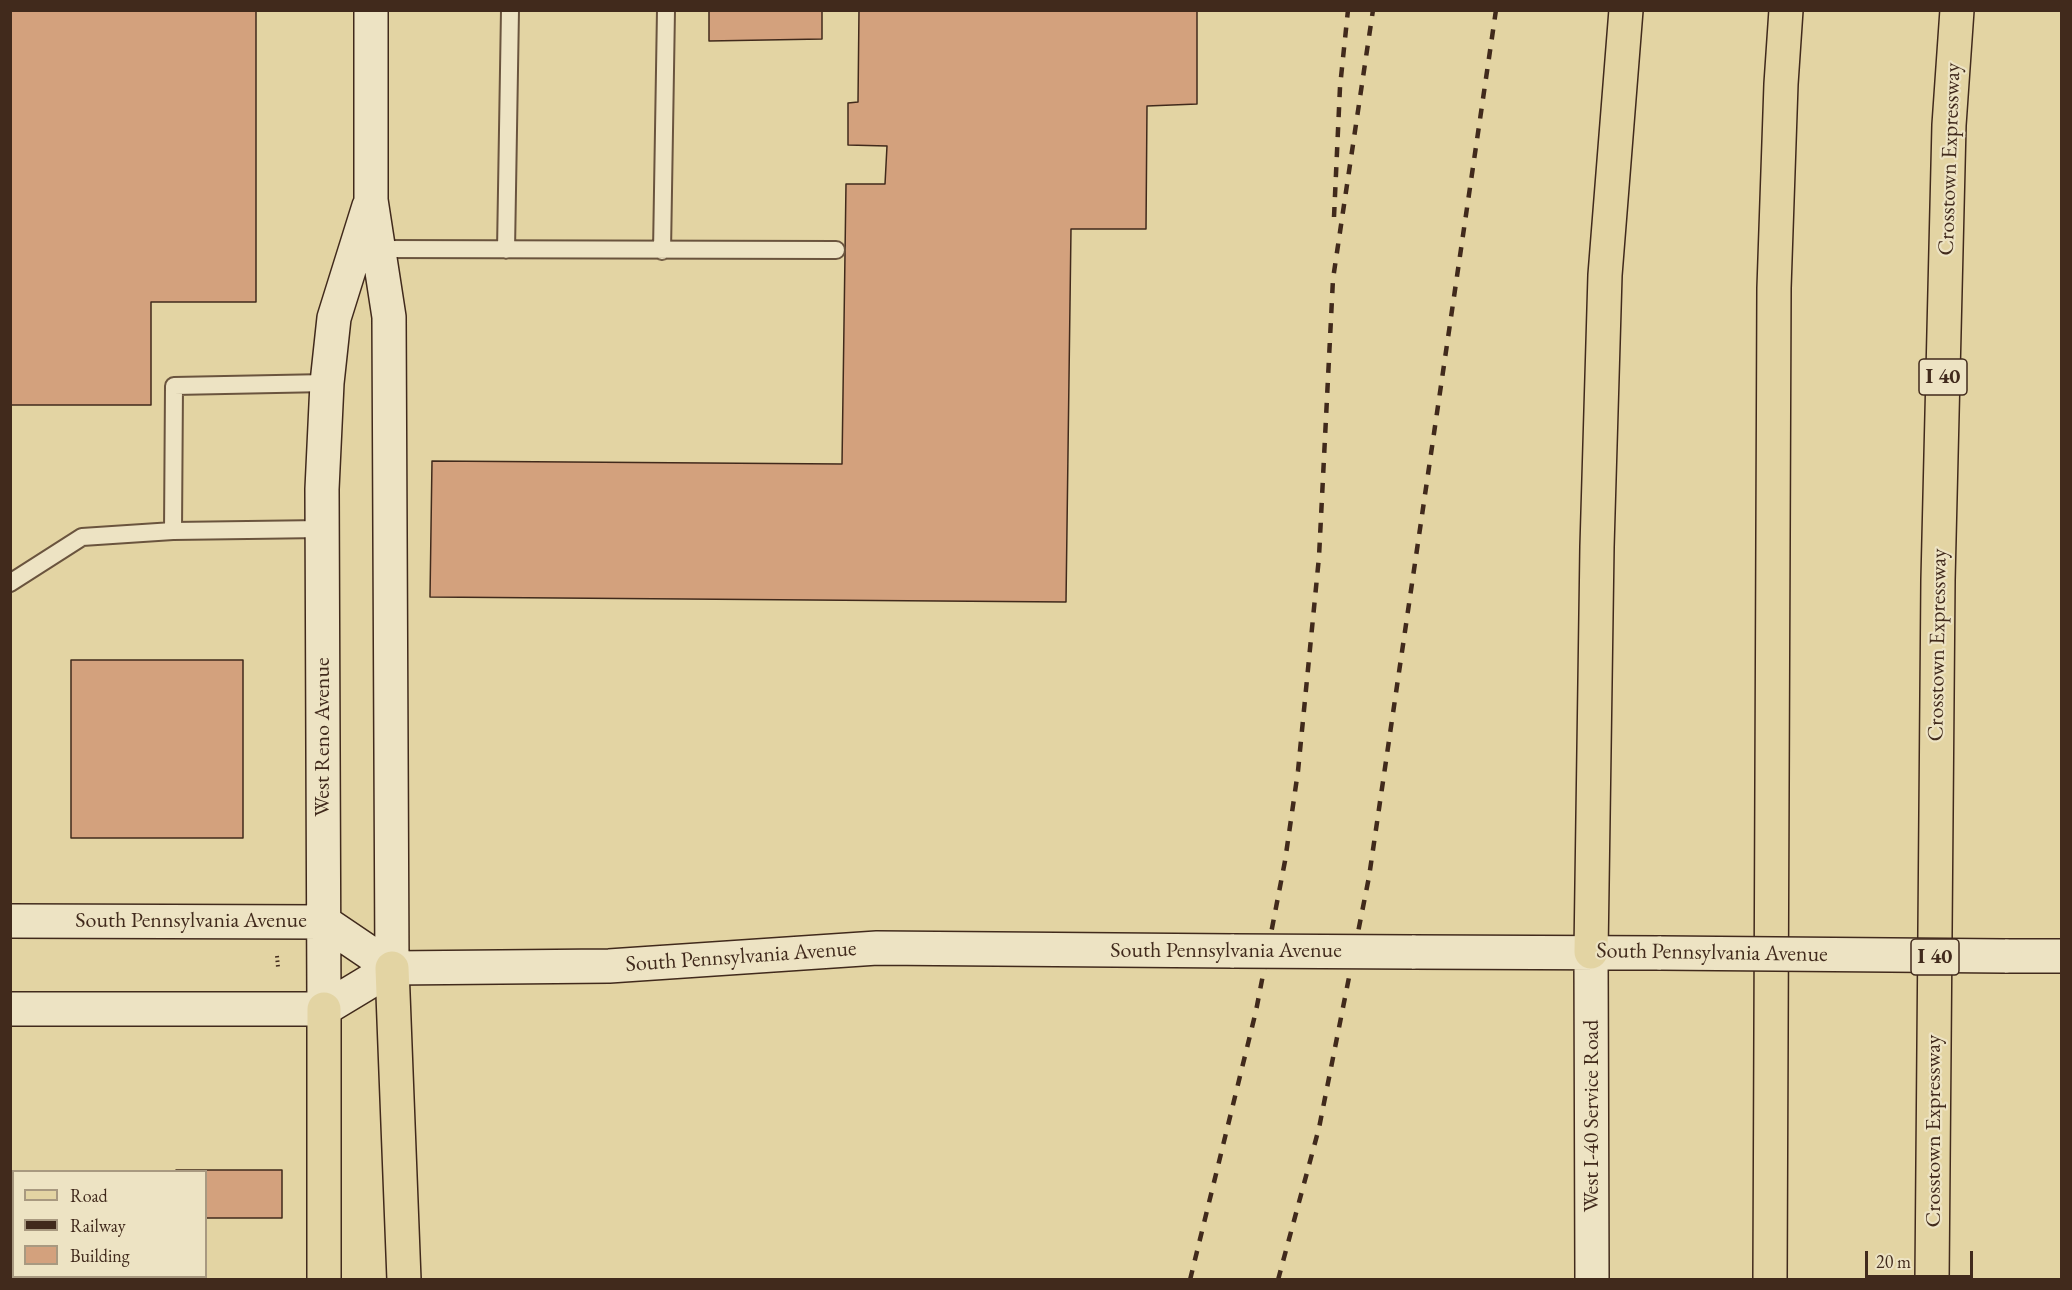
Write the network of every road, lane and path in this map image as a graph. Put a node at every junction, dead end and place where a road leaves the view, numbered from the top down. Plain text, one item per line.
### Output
1 (370, 10) edge
2 (510, 10) edge
3 (666, 10) edge
4 (1626, 10) edge
5 (1786, 10) edge
6 (1957, 10) edge
7 (370, 200) junction
8 (378, 249) junction
9 (506, 250) junction
10 (836, 250) dead end
11 (662, 251) junction
12 (327, 383) junction
13 (322, 529) junction
14 (173, 531) junction
15 (10, 583) edge
16 (10, 921) edge
17 (324, 922) junction
18 (1591, 952) junction
19 (2061, 956) edge
20 (392, 968) junction
21 (324, 1009) junction
22 (10, 1010) edge
23 (324, 1280) edge
24 (404, 1280) edge
25 (1592, 1280) edge
26 (1770, 1280) edge
27 (1932, 1280) edge

1 - 7 main road, West Reno Avenue
2 - 9 lane
3 - 11 lane
4 - 18 main road
5 - 26 main road
6 - 27 main road, Crosstown Expressway / I 40
7 - 8 main road, West Reno Avenue
7 - 12 main road, West Reno Avenue
8 - 9 lane
8 - 20 main road, West Reno Avenue
9 - 11 lane
10 - 11 lane
12 - 13 main road, West Reno Avenue
12 - 14 lane
13 - 14 lane
13 - 17 main road, West Reno Avenue
14 - 15 lane
16 - 17 main road, South Pennsylvania Avenue
17 - 20 main road, South Pennsylvania Avenue
17 - 21 main road, West Reno Avenue
18 - 19 main road, South Pennsylvania Avenue, bridge
18 - 20 main road, South Pennsylvania Avenue, bridge
18 - 25 main road, West I-40 Service Road
20 - 21 main road
20 - 24 main road, West Reno Avenue
21 - 22 main road
21 - 23 main road, West Reno Avenue

